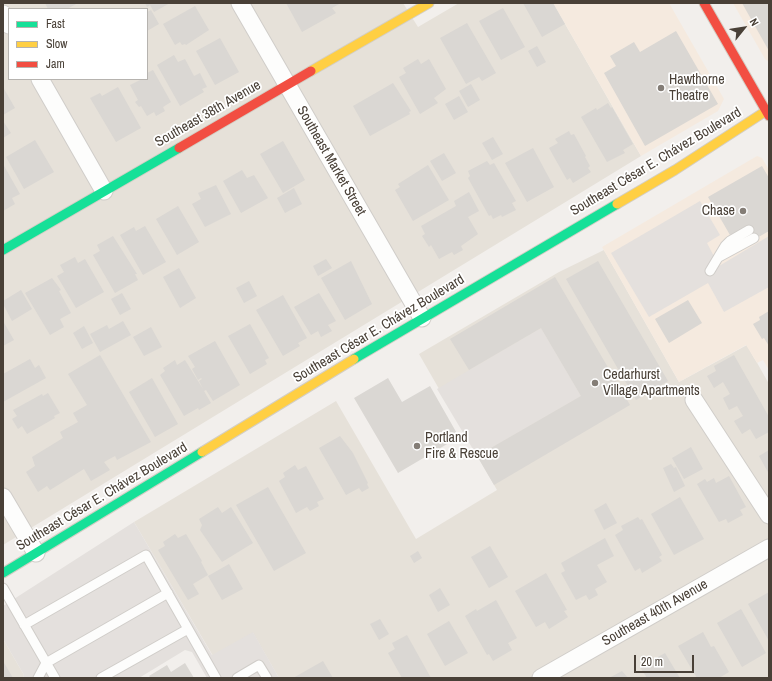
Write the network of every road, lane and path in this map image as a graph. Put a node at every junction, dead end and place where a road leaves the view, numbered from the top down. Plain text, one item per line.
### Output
1 (240, 3) edge
2 (429, 3) edge
3 (704, 3) edge
4 (3, 14) edge
5 (8, 23) edge
6 (41, 80) edge
7 (286, 84) junction
8 (768, 112) edge
9 (104, 191) junction
10 (752, 234) dead end
11 (3, 250) edge
12 (710, 272) dead end
13 (422, 318) junction
14 (694, 400) dead end
15 (3, 497) edge
16 (769, 515) edge
17 (769, 548) edge
18 (36, 553) junction
19 (3, 573) edge
20 (3, 588) edge
21 (168, 593) junction
22 (24, 624) junction
23 (188, 629) junction
24 (46, 663) junction
25 (38, 678) edge
26 (55, 678) edge
27 (101, 678) edge
28 (216, 678) edge
29 (237, 678) edge
30 (266, 678) edge
31 (541, 678) edge

1 - 7 street, Southeast Market Street
2 - 7 main road, Southeast 38th Avenue
3 - 8 main road
4 - 5 street
6 - 9 street
7 - 9 main road, Southeast 38th Avenue
7 - 13 street, Southeast Market Street
8 - 13 main road, Southeast César E. Chávez Boulevard
9 - 11 main road, Southeast 38th Avenue
10 - 12 lane
13 - 18 main road, Southeast César E. Chávez Boulevard
14 - 16 street
15 - 18 street
17 - 31 street, Southeast 40th Avenue
18 - 19 main road, Southeast César E. Chávez Boulevard
20 - 22 lane
21 - 22 lane
21 - 23 lane
21 - 24 lane
22 - 24 lane
23 - 27 lane
23 - 28 lane
24 - 25 lane
24 - 26 lane
29 - 30 lane

